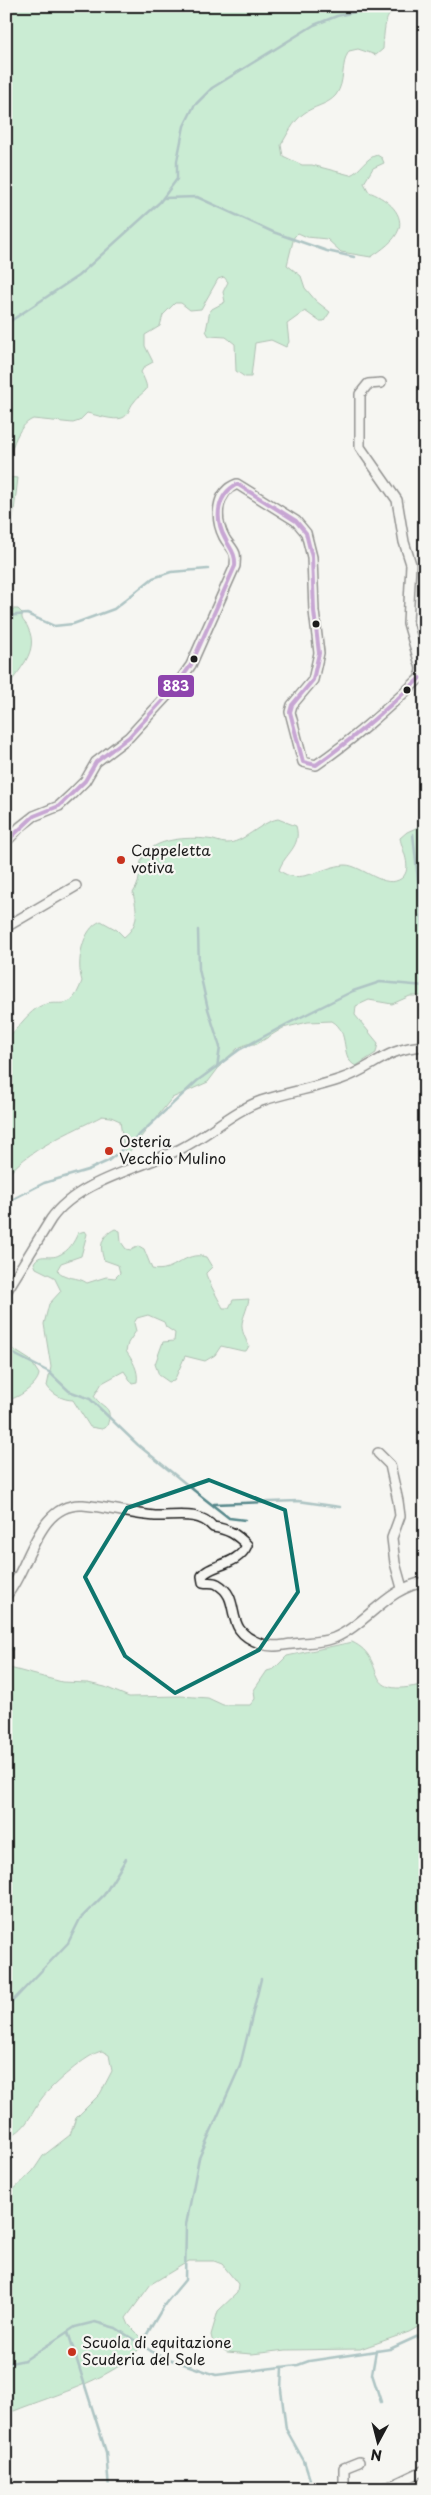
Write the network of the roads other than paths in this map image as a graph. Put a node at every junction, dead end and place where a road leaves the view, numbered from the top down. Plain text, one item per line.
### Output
1 (382, 383) dead end
2 (6, 842) edge
3 (76, 886) dead end
4 (6, 927) edge
5 (425, 1046) edge
6 (6, 1292) edge
7 (378, 1453) dead end
8 (425, 1582) edge
9 (402, 1588) junction
10 (6, 1596) edge
11 (359, 2462) dead end
12 (425, 2470) edge
13 (344, 2489) edge
14 (377, 2489) edge

1 - 2 street
3 - 4 street
5 - 6 street
7 - 9 street
8 - 9 street
9 - 10 street
11 - 13 street
12 - 14 street

